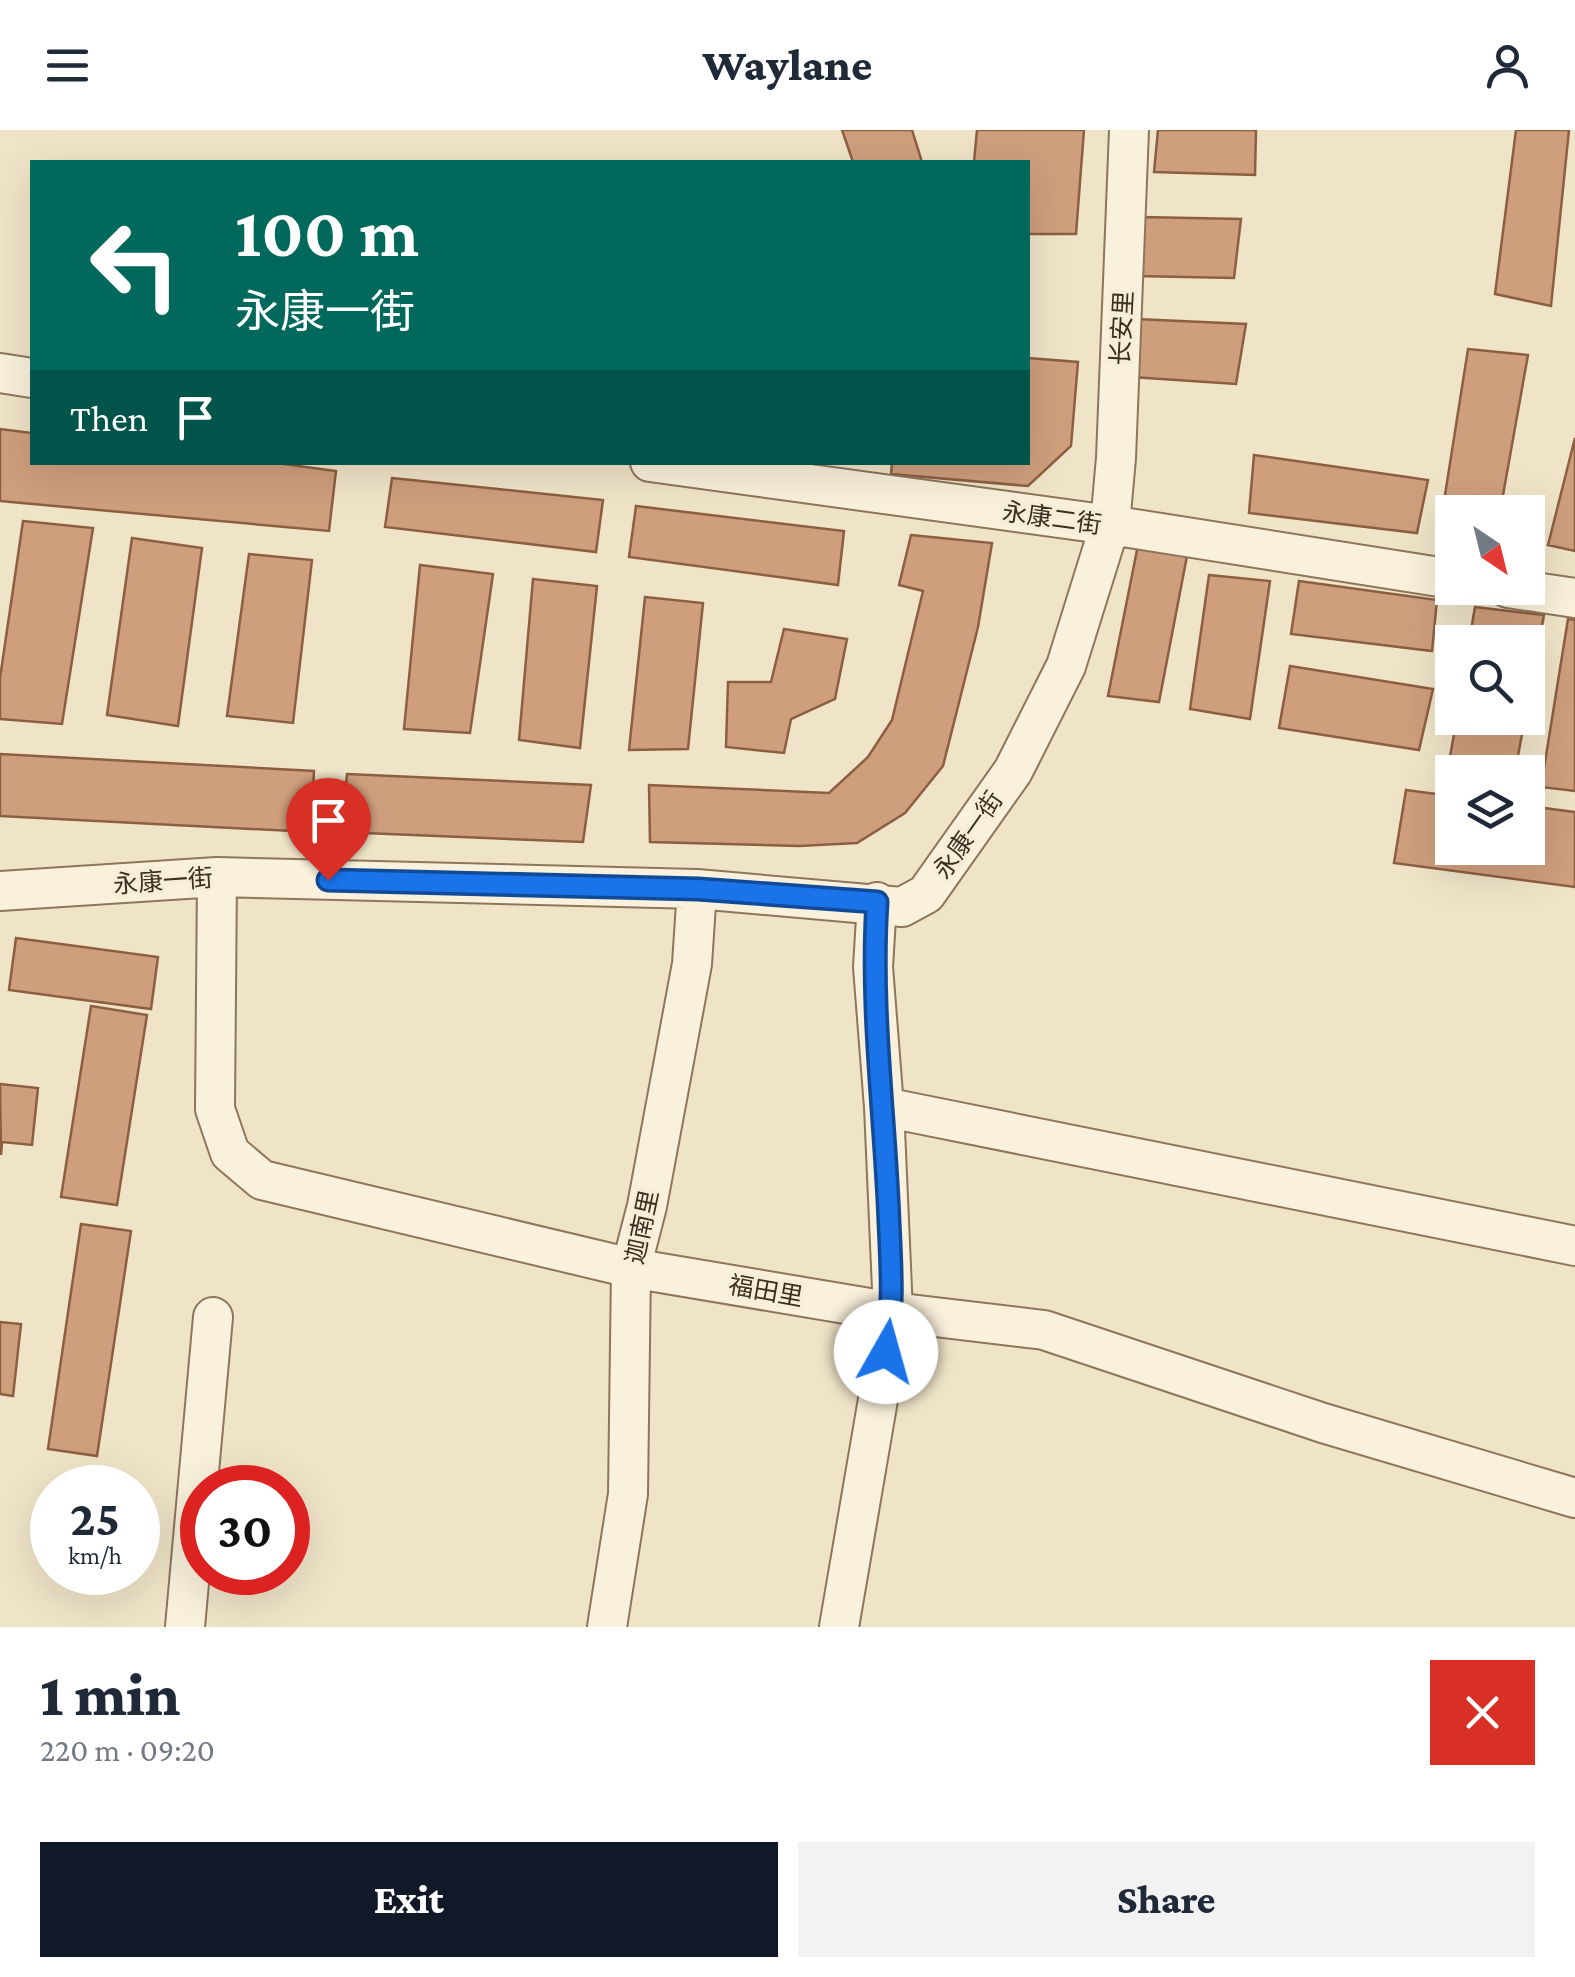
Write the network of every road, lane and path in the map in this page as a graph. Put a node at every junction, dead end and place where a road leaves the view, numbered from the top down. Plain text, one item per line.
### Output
1 (1129, 130) edge
2 (0, 373) edge
3 (30, 378) edge
4 (672, 465) edge
5 (1110, 526) junction
6 (1435, 576) edge
7 (1545, 594) edge
8 (1575, 598) edge
9 (217, 877) junction
10 (698, 889) junction
11 (0, 892) edge
12 (877, 902) junction
13 (884, 1108) junction
14 (1575, 1246) edge
15 (631, 1268) junction
16 (893, 1312) junction
17 (213, 1317) dead end
18 (1575, 1498) edge
19 (185, 1627) edge
20 (607, 1627) edge
21 (839, 1627) edge

1 - 5 street, 长安里
2 - 3 street
4 - 5 street, 永康二街
5 - 6 street, 永康二街
5 - 12 street, 永康一街
7 - 8 street
9 - 10 street, 永康一街
9 - 11 street, 永康一街
9 - 15 street, 福田里
10 - 12 street, 永康一街
10 - 15 street, 迦南里
12 - 13 street
13 - 14 street
13 - 16 street
15 - 16 street, 福田里
15 - 20 street, 迦南里
16 - 18 street, 福田里
16 - 21 street
17 - 19 street

